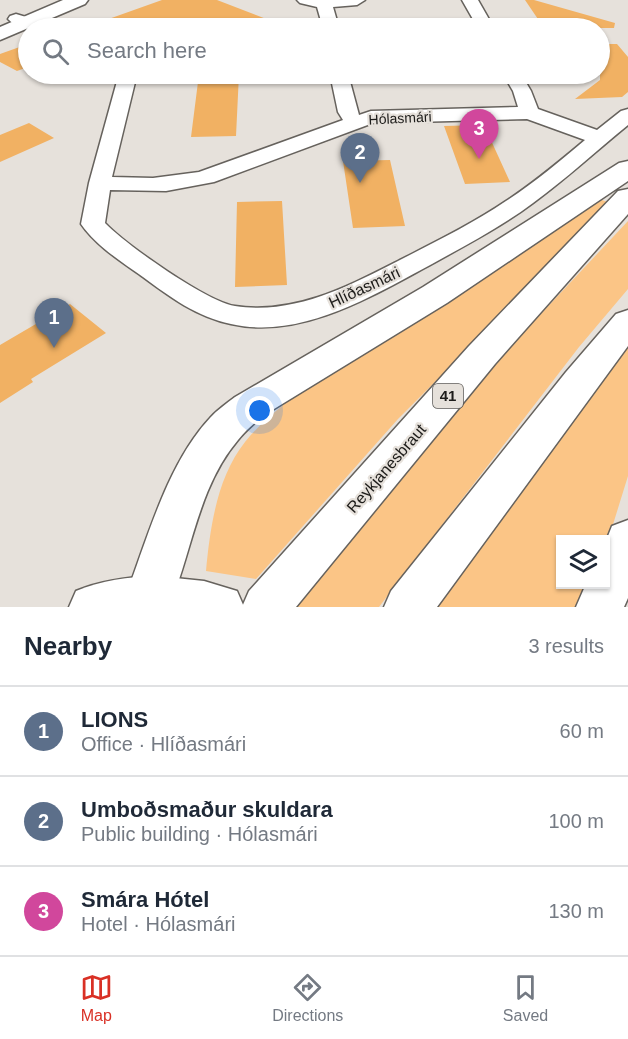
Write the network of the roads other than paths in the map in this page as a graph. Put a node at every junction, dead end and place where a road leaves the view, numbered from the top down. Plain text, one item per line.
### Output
1 (59, 0) edge
2 (79, 0) edge
3 (305, 0) edge
4 (357, 0) edge
5 (470, 0) edge
6 (323, 4) junction
7 (32, 18) edge
8 (37, 18) edge
9 (329, 18) edge
10 (480, 18) edge
11 (18, 26) edge
12 (0, 34) edge
13 (125, 84) edge
14 (341, 84) edge
15 (518, 84) edge
16 (529, 113) junction
17 (628, 115) edge
18 (354, 122) junction
19 (600, 138) junction
20 (628, 159) edge
21 (628, 169) edge
22 (100, 183) junction
23 (615, 191) edge
24 (628, 322) edge
25 (628, 540) edge
26 (188, 602) edge
27 (93, 607) edge
28 (266, 607) edge
29 (408, 607) edge
30 (600, 607) edge

1 - 7 main road
2 - 8 main road
3 - 6 street
4 - 6 street
5 - 10 street
6 - 9 street
11 - 12 main road
13 - 22 street, Hlíðasmári
14 - 18 street
15 - 16 street
16 - 18 street, Hólasmári
16 - 19 street, Hólasmári
17 - 19 street, Hlíðasmári
18 - 22 street, Hólasmári
19 - 22 street, Hlíðasmári
20 - 23 lane
21 - 23 main road
23 - 26 main road
23 - 28 main road, Reykjanesbraut / 41
24 - 29 main road
25 - 30 main road
26 - 27 main road

